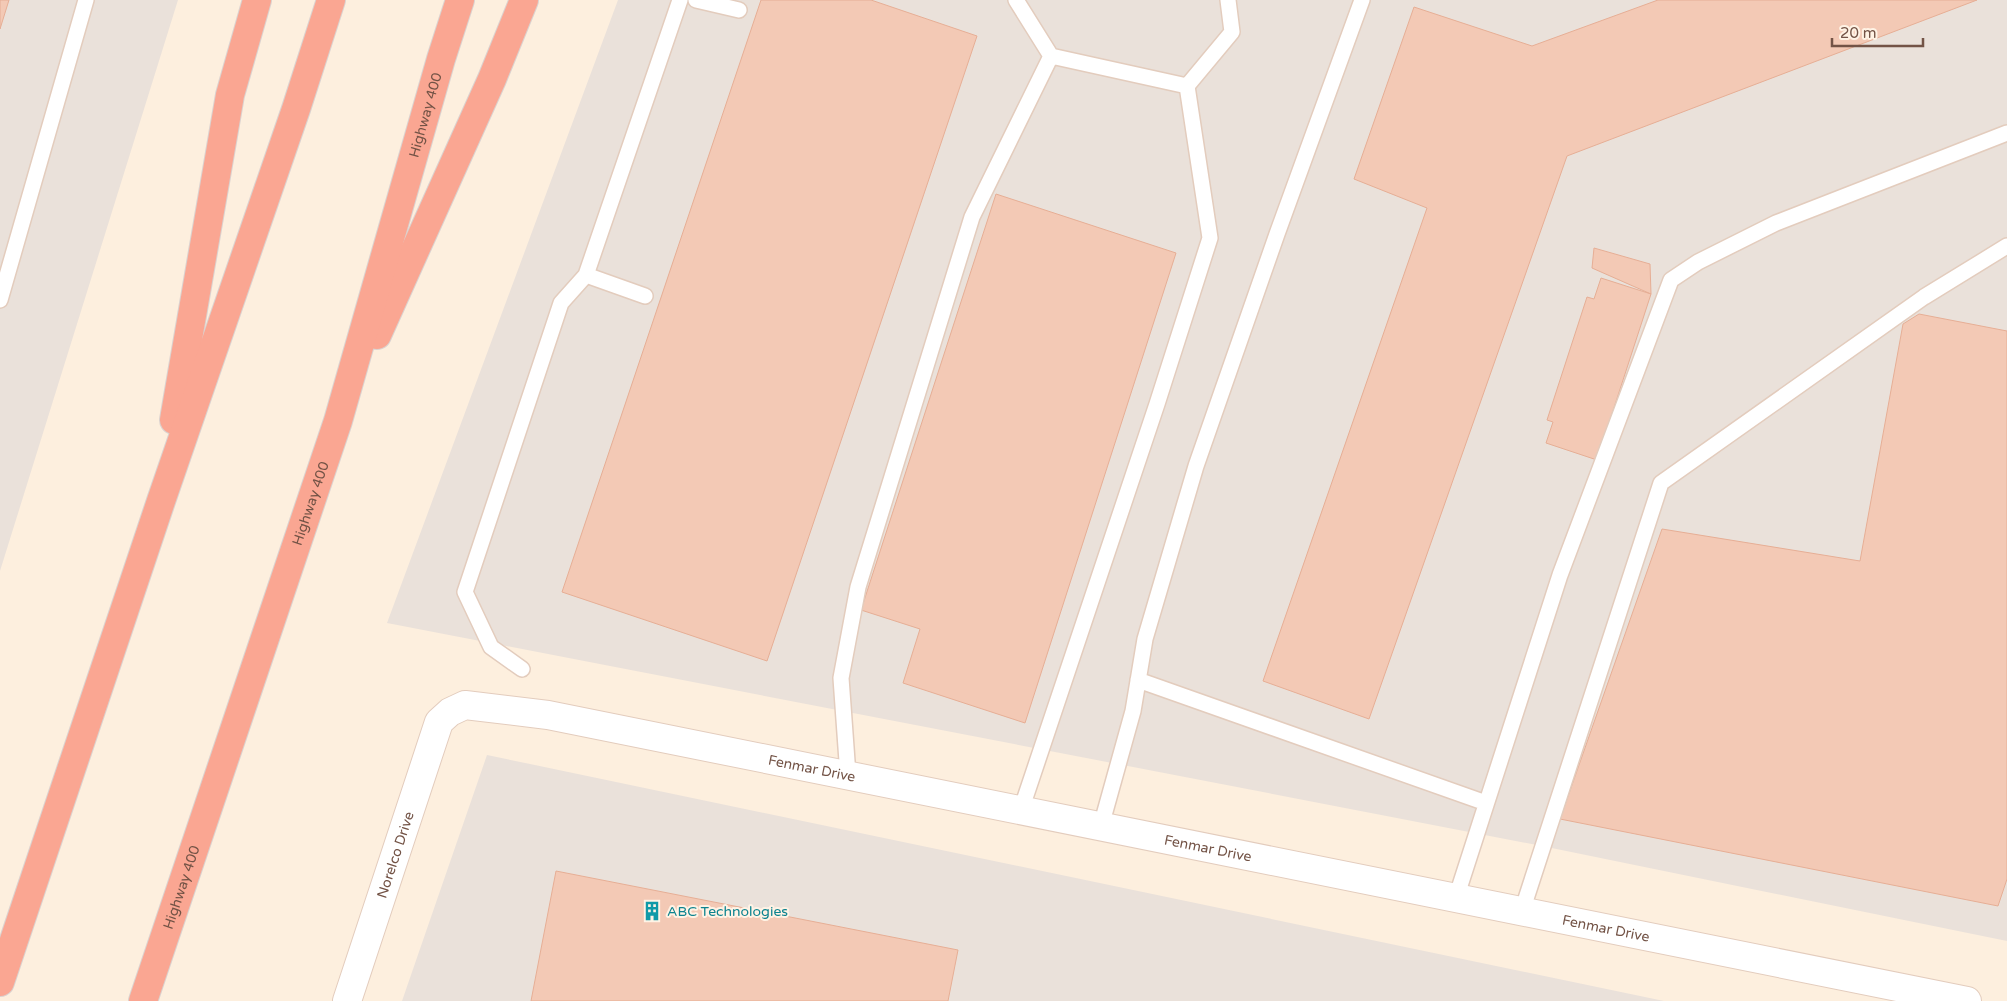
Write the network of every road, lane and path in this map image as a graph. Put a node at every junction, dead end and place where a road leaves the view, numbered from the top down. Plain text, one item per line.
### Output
1 (86, 0) edge
2 (257, 0) edge
3 (331, 0) edge
4 (460, 0) edge
5 (524, 0) edge
6 (680, 0) edge
7 (696, 0) edge
8 (1016, 0) edge
9 (1228, 0) edge
10 (1362, 0) edge
11 (739, 10) dead end
12 (1051, 56) junction
13 (1187, 86) junction
14 (2007, 133) edge
15 (2007, 246) edge
16 (586, 275) junction
17 (645, 296) dead end
18 (0, 300) edge
19 (338, 421) junction
20 (161, 501) junction
21 (522, 669) dead end
22 (1138, 680) junction
23 (450, 712) joint
24 (848, 775) junction
25 (1486, 803) junction
26 (1021, 810) junction
27 (1102, 826) junction
28 (1456, 898) junction
29 (1522, 911) junction
30 (0, 982) edge
31 (142, 1001) edge
32 (347, 1001) edge
33 (1967, 1001) edge

1 - 18 lane
2 - 20 highway
3 - 20 highway
4 - 19 highway, Highway 400
5 - 19 highway
6 - 16 lane
7 - 11 lane
8 - 12 lane
9 - 13 lane
10 - 22 lane
12 - 13 lane
12 - 24 lane
13 - 26 lane
14 - 25 lane
15 - 29 lane
16 - 17 lane
16 - 21 lane
19 - 31 highway, Highway 400
20 - 30 highway
22 - 25 lane
22 - 27 lane
23 - 24 street, Fenmar Drive
23 - 32 street, Norelco Drive
24 - 26 street, Fenmar Drive
25 - 28 lane
26 - 27 street, Fenmar Drive
27 - 28 street, Fenmar Drive
28 - 29 street, Fenmar Drive
29 - 33 street, Fenmar Drive

